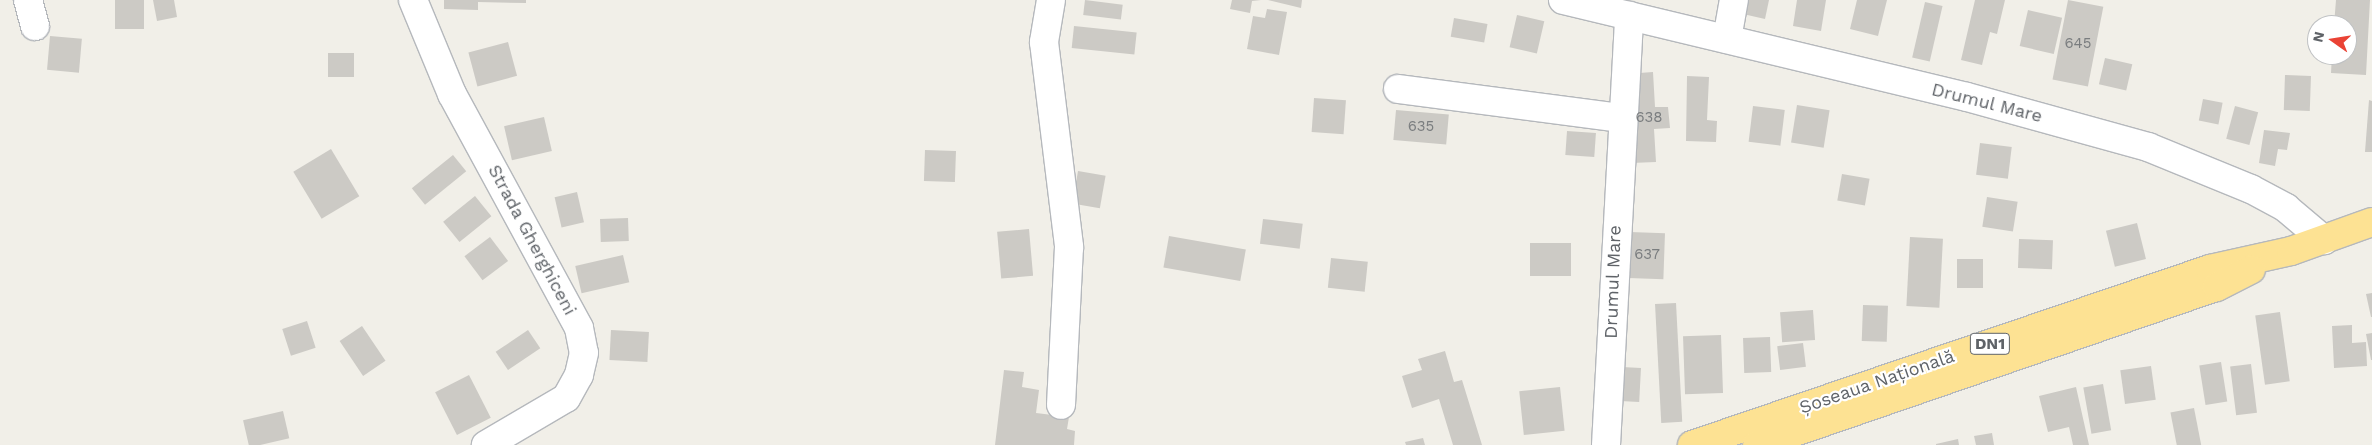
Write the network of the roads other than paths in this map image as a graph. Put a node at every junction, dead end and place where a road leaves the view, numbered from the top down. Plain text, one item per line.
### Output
1 (28, 0) edge
2 (413, 0) edge
3 (1051, 0) edge
4 (1562, 0) edge
5 (1734, 0) edge
6 (1629, 16) junction
7 (35, 26) dead end
8 (1727, 39) junction
9 (1398, 89) dead end
10 (1621, 118) junction
11 (2372, 222) edge
12 (2324, 240) junction
13 (2291, 251) junction
14 (1061, 405) dead end
15 (486, 445) edge
16 (1606, 445) edge
17 (1692, 445) edge
18 (1758, 445) edge

1 - 7 street
2 - 15 street, Strada Gherghiceni
3 - 14 street
4 - 6 street, Drumul Mare
5 - 8 street
6 - 8 street, Drumul Mare
6 - 10 street, Drumul Mare
8 - 12 street, Drumul Mare
9 - 10 street
10 - 16 street, Drumul Mare
11 - 12 highway, Șoseaua Națională / DN1
12 - 13 highway, Șoseaua Națională / DN1
13 - 17 highway, Șoseaua Națională / DN1
13 - 18 highway, Șoseaua Națională / DN1

